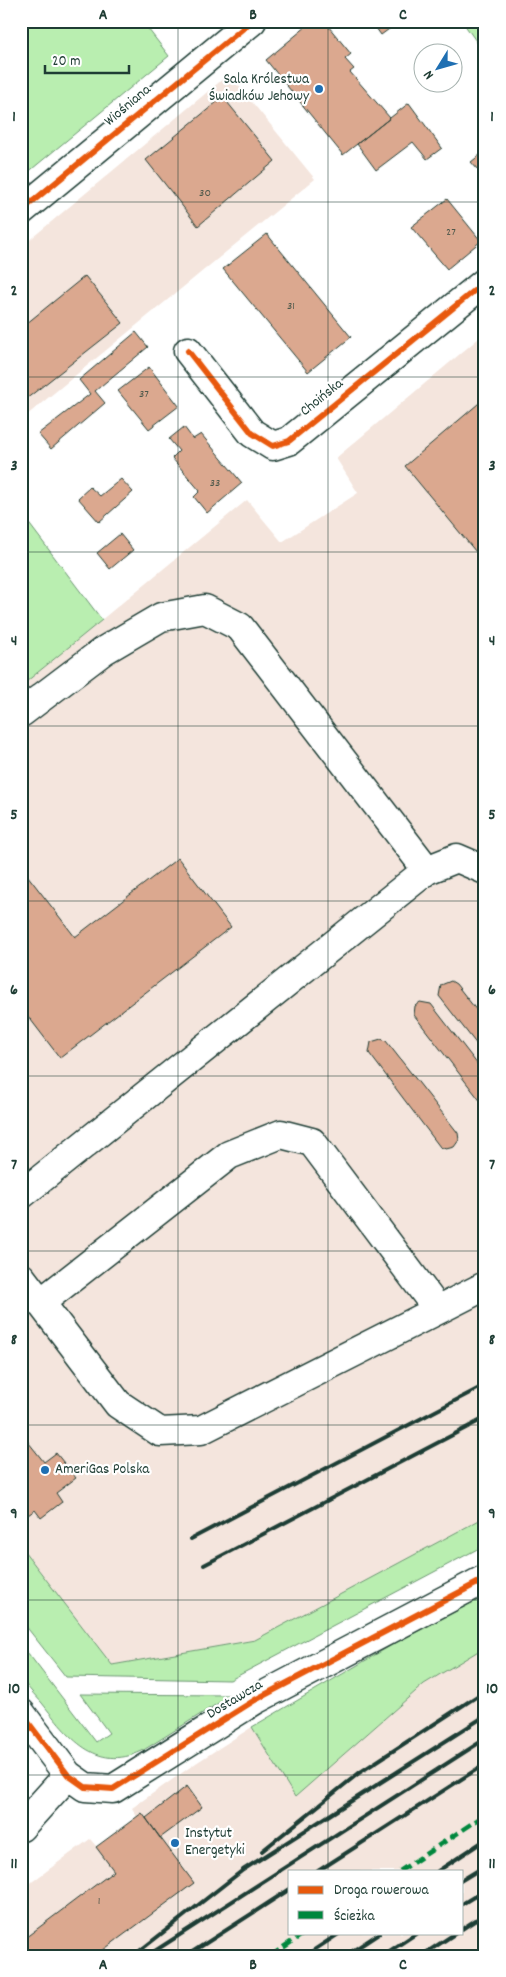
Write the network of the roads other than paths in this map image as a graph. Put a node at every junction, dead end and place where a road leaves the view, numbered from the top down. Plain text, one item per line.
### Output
1 (252, 21) edge
2 (21, 211) edge
3 (485, 282) edge
4 (188, 350) dead end
5 (21, 714) edge
6 (427, 870) junction
7 (485, 870) edge
8 (21, 1195) edge
9 (21, 1277) edge
10 (485, 1286) edge
11 (40, 1303) junction
12 (438, 1310) junction
13 (485, 1579) edge
14 (21, 1713) edge
15 (68, 1775) junction
16 (21, 1827) edge

1 - 2 street, Wiośniana
3 - 4 street, Choińska
5 - 6 street
6 - 7 street
6 - 8 street
9 - 11 street
10 - 12 street
11 - 12 street
11 - 12 street
13 - 15 street, Dostawcza
14 - 15 street, Dostawcza
15 - 16 street

